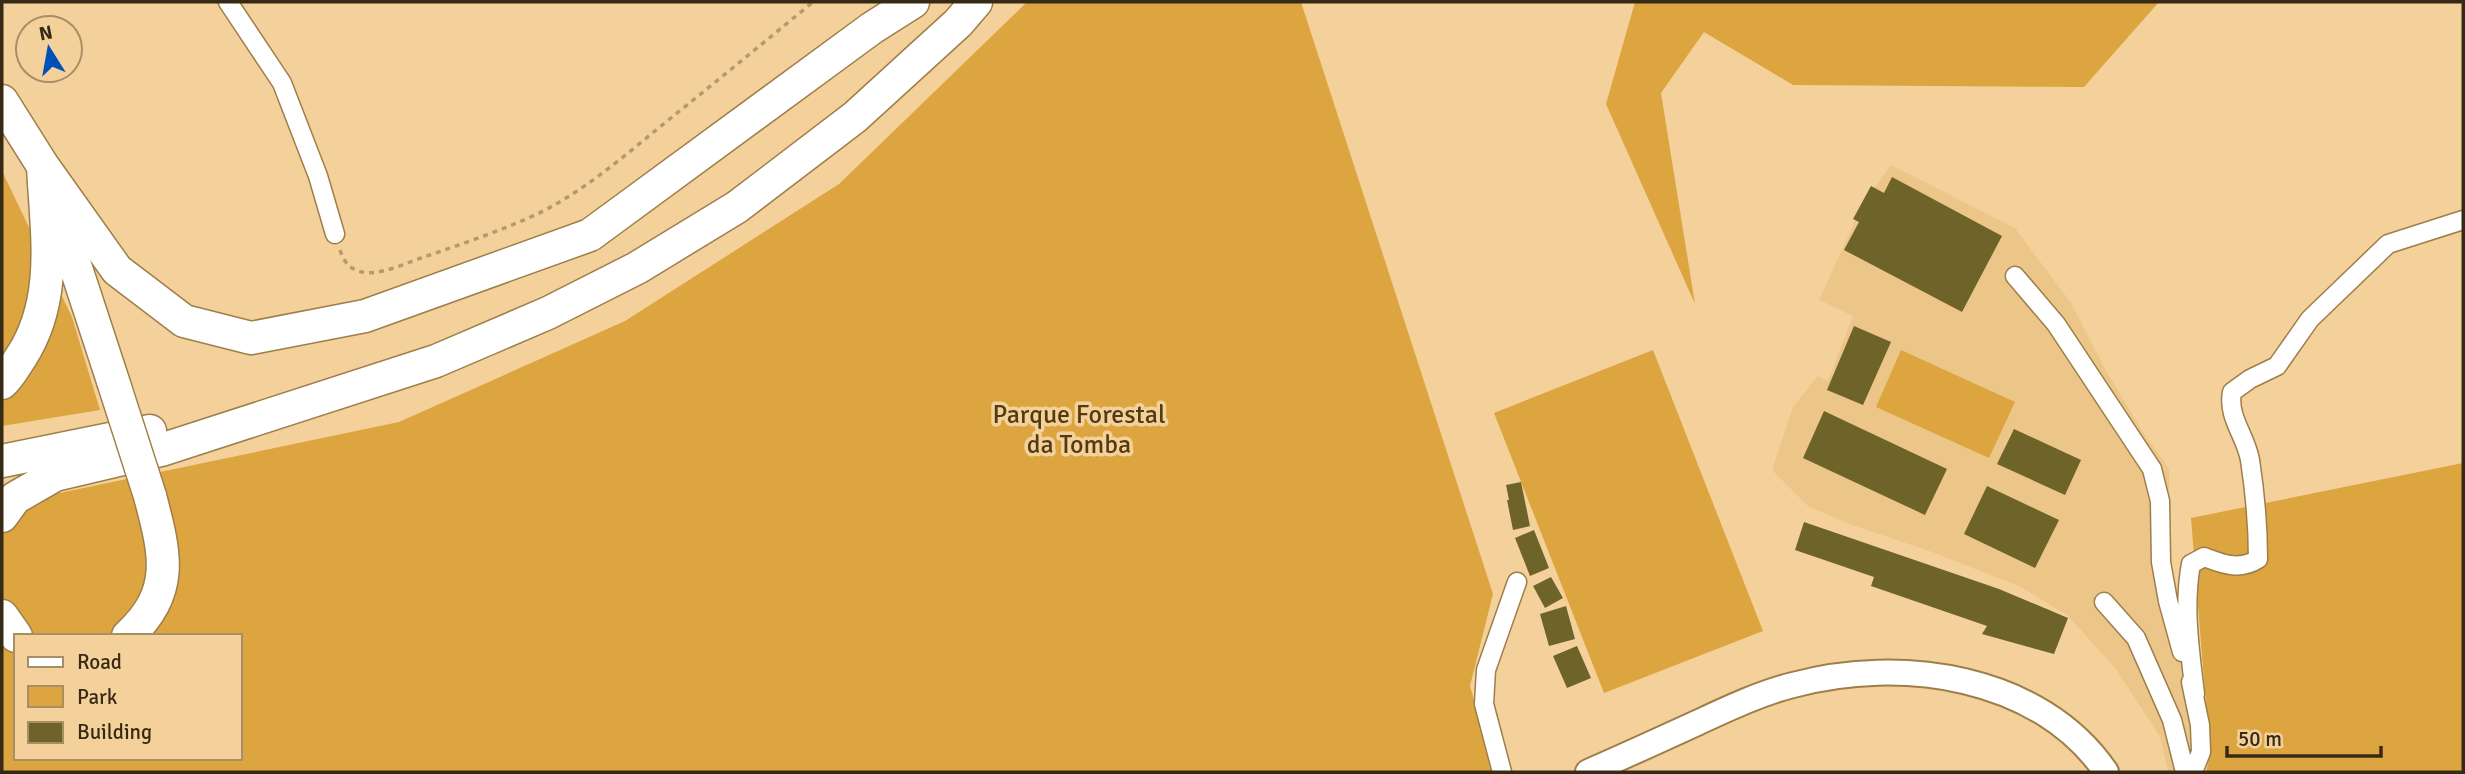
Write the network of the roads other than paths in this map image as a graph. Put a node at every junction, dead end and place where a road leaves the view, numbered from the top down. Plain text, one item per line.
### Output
1 (228, 2) edge
2 (913, 2) edge
3 (976, 2) edge
4 (2, 101) edge
5 (43, 166) junction
6 (2463, 220) edge
7 (335, 234) road end
8 (2015, 276) dead end
9 (2, 383) edge
10 (346, 391) junction
11 (2, 461) edge
12 (2, 516) edge
13 (1517, 582) dead end
14 (2104, 602) dead end
15 (2, 616) edge
16 (14, 634) edge
17 (130, 634) edge
18 (2194, 694) junction
19 (1502, 772) edge
20 (1588, 772) edge
21 (2106, 772) edge
22 (2185, 772) edge
23 (2193, 772) edge

1 - 7 street
2 - 5 highway
3 - 10 highway
4 - 5 highway
5 - 9 highway
5 - 17 highway, bridge
6 - 18 street
8 - 18 street
10 - 11 highway
10 - 12 highway
13 - 19 street
14 - 22 street
15 - 16 highway
18 - 23 street
20 - 21 street

